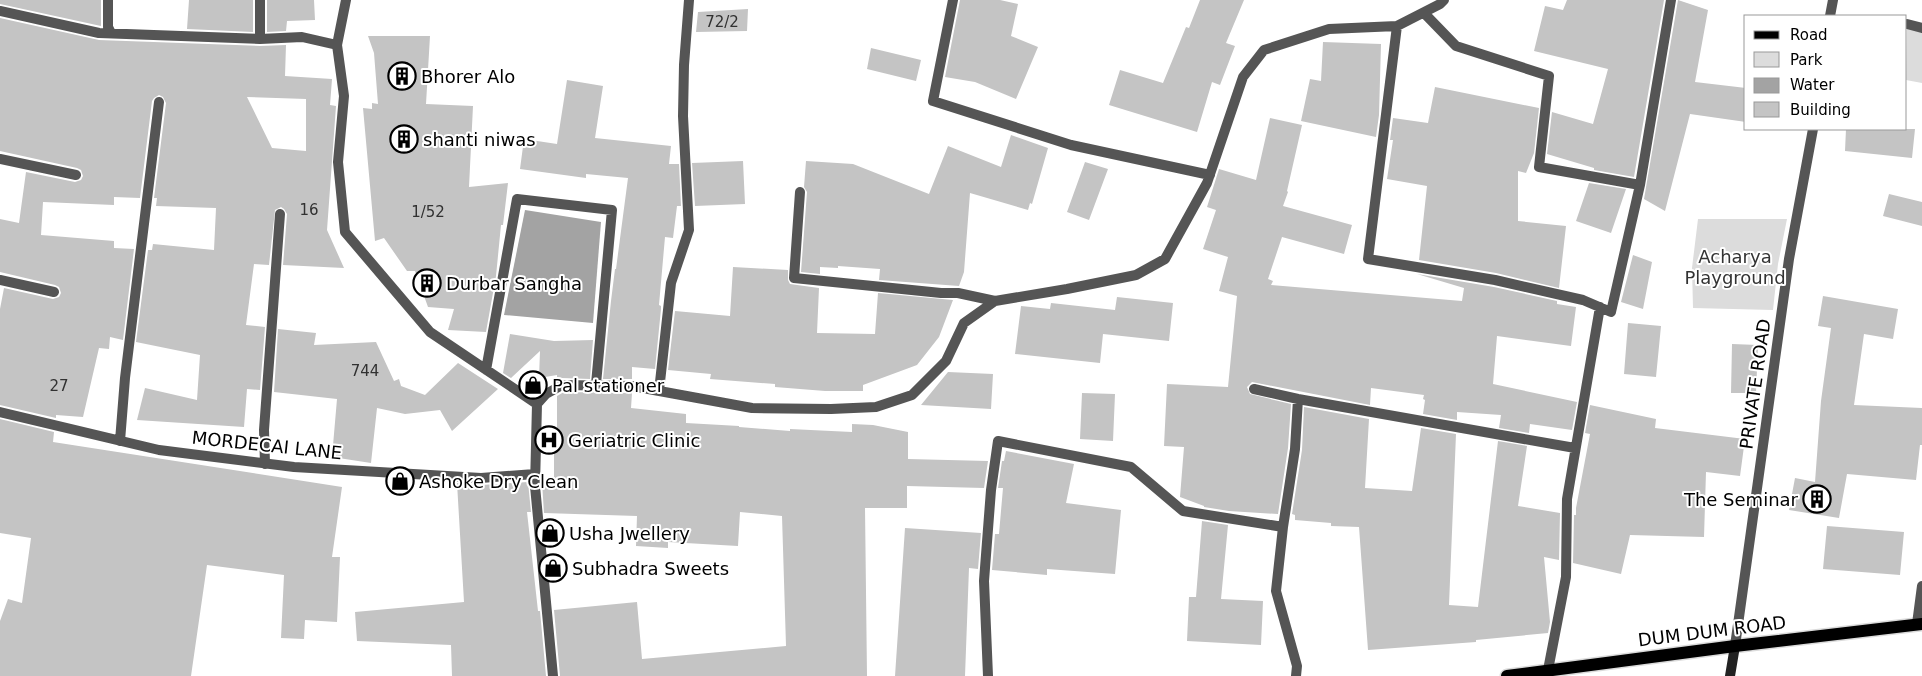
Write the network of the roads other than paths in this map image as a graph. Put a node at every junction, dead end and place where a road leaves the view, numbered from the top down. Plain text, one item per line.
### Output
1 (108, 0) edge
2 (260, 0) edge
3 (346, 0) edge
4 (689, 0) edge
5 (953, 0) edge
6 (1444, 0) edge
7 (1671, 0) edge
8 (1833, 0) edge
9 (0, 11) edge
10 (1424, 12) junction
11 (1830, 15) edge
12 (1907, 24) edge
13 (1397, 26) junction
14 (1922, 28) edge
15 (111, 33) junction
16 (260, 39) junction
17 (337, 45) junction
18 (158, 102) dead end
19 (1813, 130) edge
20 (0, 159) edge
21 (76, 175) dead end
22 (1210, 175) junction
23 (1640, 185) junction
24 (800, 192) dead end
25 (280, 214) dead end
26 (0, 280) edge
27 (54, 292) dead end
28 (995, 301) junction
29 (1600, 307) junction
30 (486, 370) junction
31 (596, 384) junction
32 (1254, 389) dead end
33 (659, 391) junction
34 (1298, 399) junction
35 (537, 404) junction
36 (0, 412) edge
37 (120, 441) junction
38 (1576, 448) junction
39 (265, 464) junction
40 (535, 474) junction
41 (1283, 527) junction
42 (1922, 586) edge
43 (1920, 624) edge
44 (1735, 646) junction
45 (1548, 670) junction
46 (553, 676) edge
47 (988, 676) edge
48 (1296, 676) edge
49 (1507, 676) edge
50 (1730, 676) edge

1 - 15 street
2 - 16 street
3 - 17 street
4 - 33 street
5 - 22 street
6 - 10 street
7 - 23 street
8 - 11 street
9 - 15 street
10 - 13 street
10 - 23 street
12 - 14 street
13 - 22 street
13 - 29 street
15 - 16 street
16 - 17 street
17 - 30 street
18 - 37 street
19 - 44 street, PRIVATE ROAD
20 - 21 street
22 - 28 street
23 - 29 street
24 - 28 street
25 - 39 street
26 - 27 street
28 - 33 street
29 - 38 street
30 - 31 street
30 - 35 street
31 - 33 street
31 - 35 street
32 - 34 street
34 - 38 street
34 - 41 street
35 - 40 street
36 - 37 street, MORDECAI LANE
37 - 39 street, MORDECAI LANE
38 - 45 street
39 - 40 street, MORDECAI LANE
40 - 46 street
41 - 47 street
41 - 48 street
42 - 43 street
43 - 44 main road, DUM DUM ROAD
44 - 45 main road, DUM DUM ROAD
44 - 50 street
45 - 49 main road, DUM DUM ROAD

